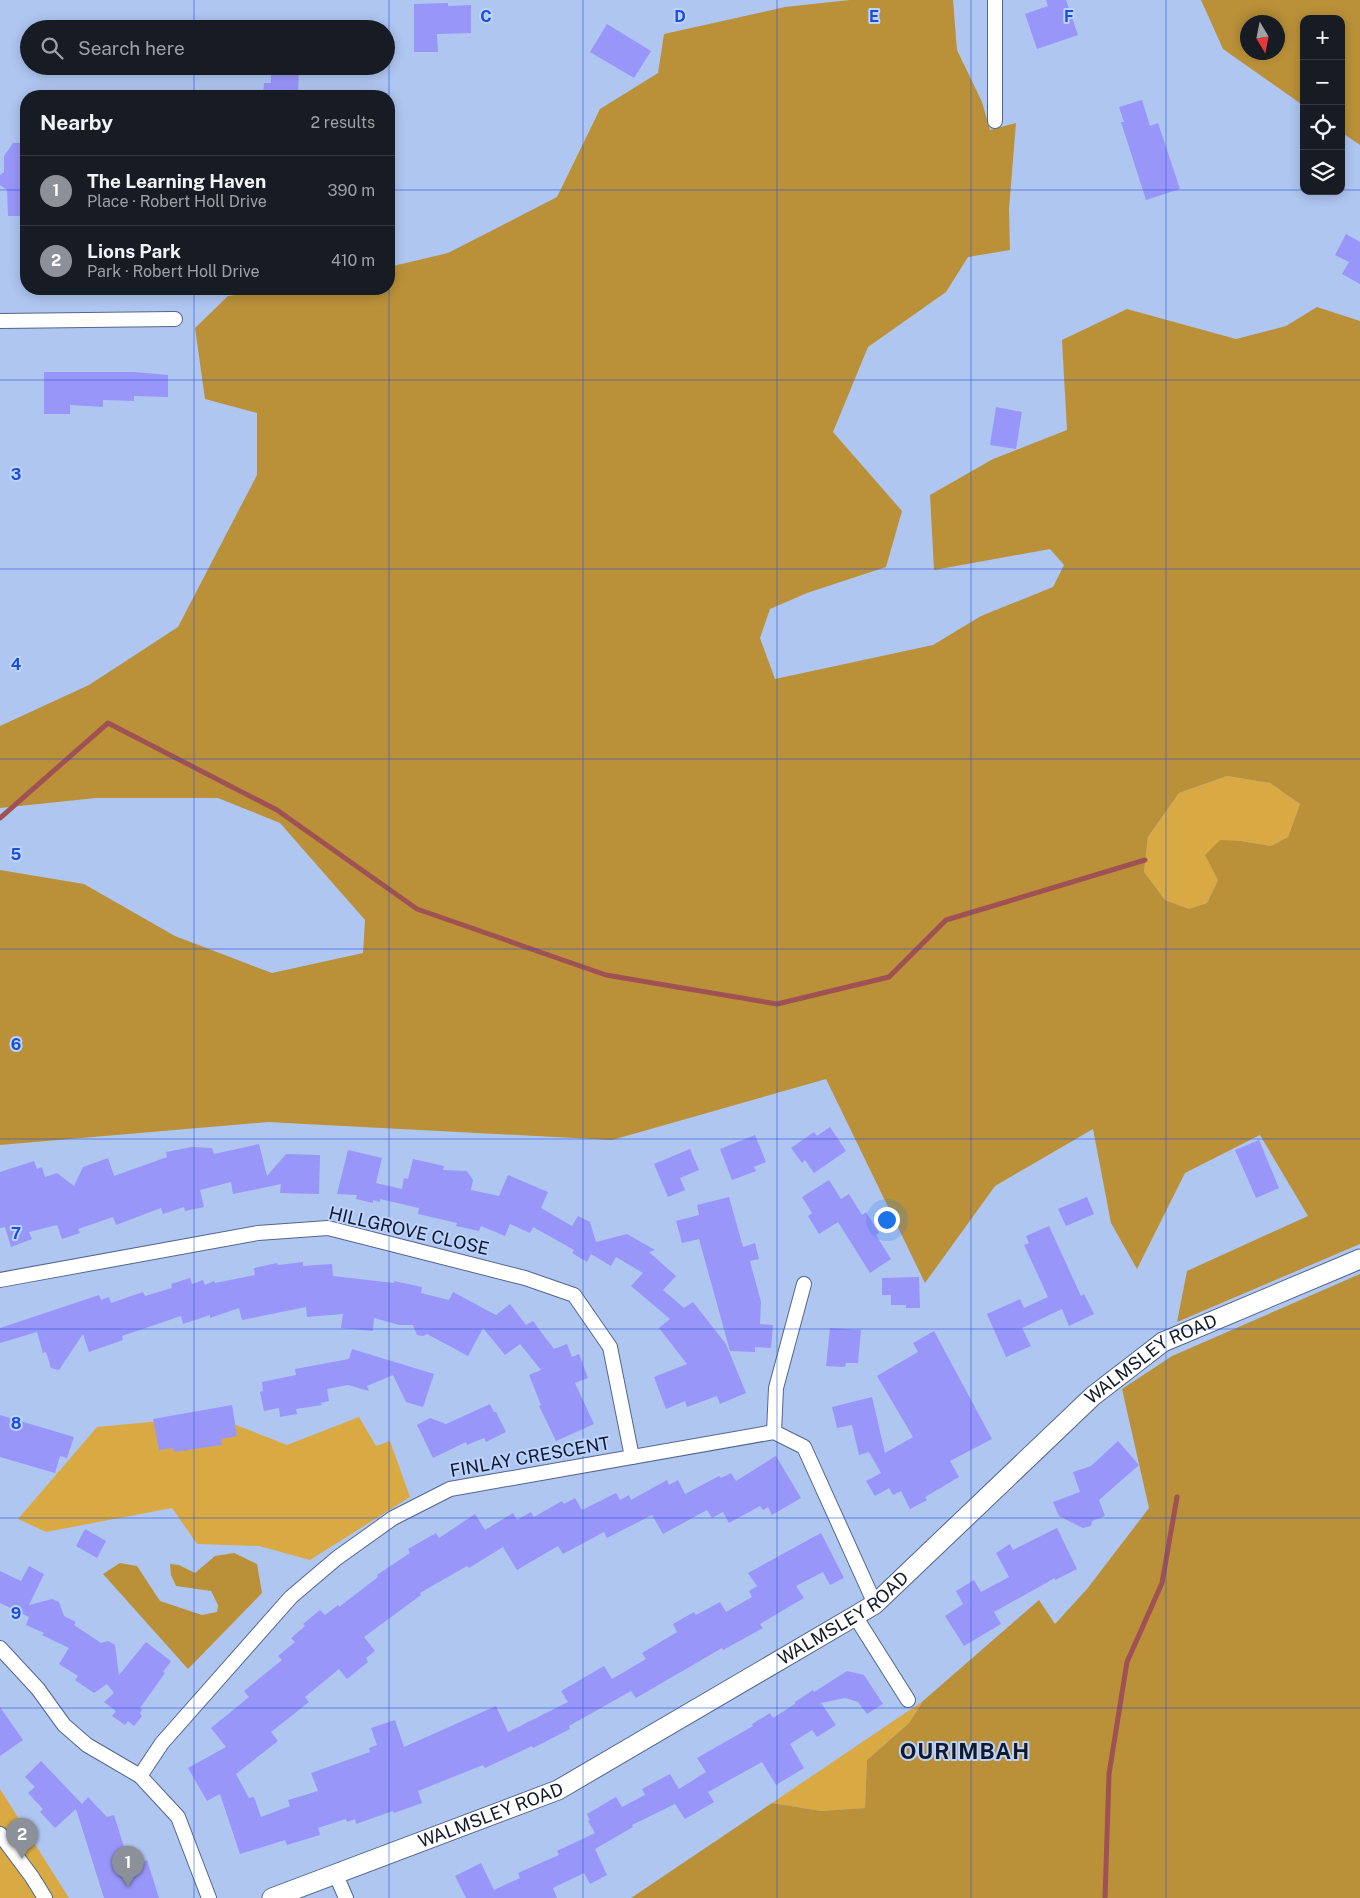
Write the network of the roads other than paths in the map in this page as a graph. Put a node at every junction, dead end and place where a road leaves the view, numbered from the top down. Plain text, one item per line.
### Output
1 (994, 0) edge
2 (995, 120) dead end
3 (175, 319) dead end
4 (0, 321) edge
5 (1360, 1258) edge
6 (0, 1280) edge
7 (804, 1284) dead end
8 (774, 1432) junction
9 (632, 1457) junction
10 (875, 1604) junction
11 (856, 1616) junction
12 (0, 1648) edge
13 (908, 1700) dead end
14 (140, 1776) junction
15 (0, 1834) edge
16 (335, 1873) junction
17 (45, 1898) edge
18 (209, 1898) edge
19 (272, 1898) edge
20 (346, 1898) edge

1 - 2 street
3 - 4 street
5 - 10 street, WALMSLEY ROAD
6 - 9 street, HILLGROVE CLOSE
7 - 8 street
8 - 9 street, FINLAY CRESCENT
8 - 10 street
9 - 14 street, FINLAY CRESCENT
10 - 11 street, WALMSLEY ROAD
11 - 13 street
11 - 16 street, WALMSLEY ROAD
12 - 14 street
14 - 18 street
15 - 17 street
16 - 19 street, WALMSLEY ROAD
16 - 20 street

